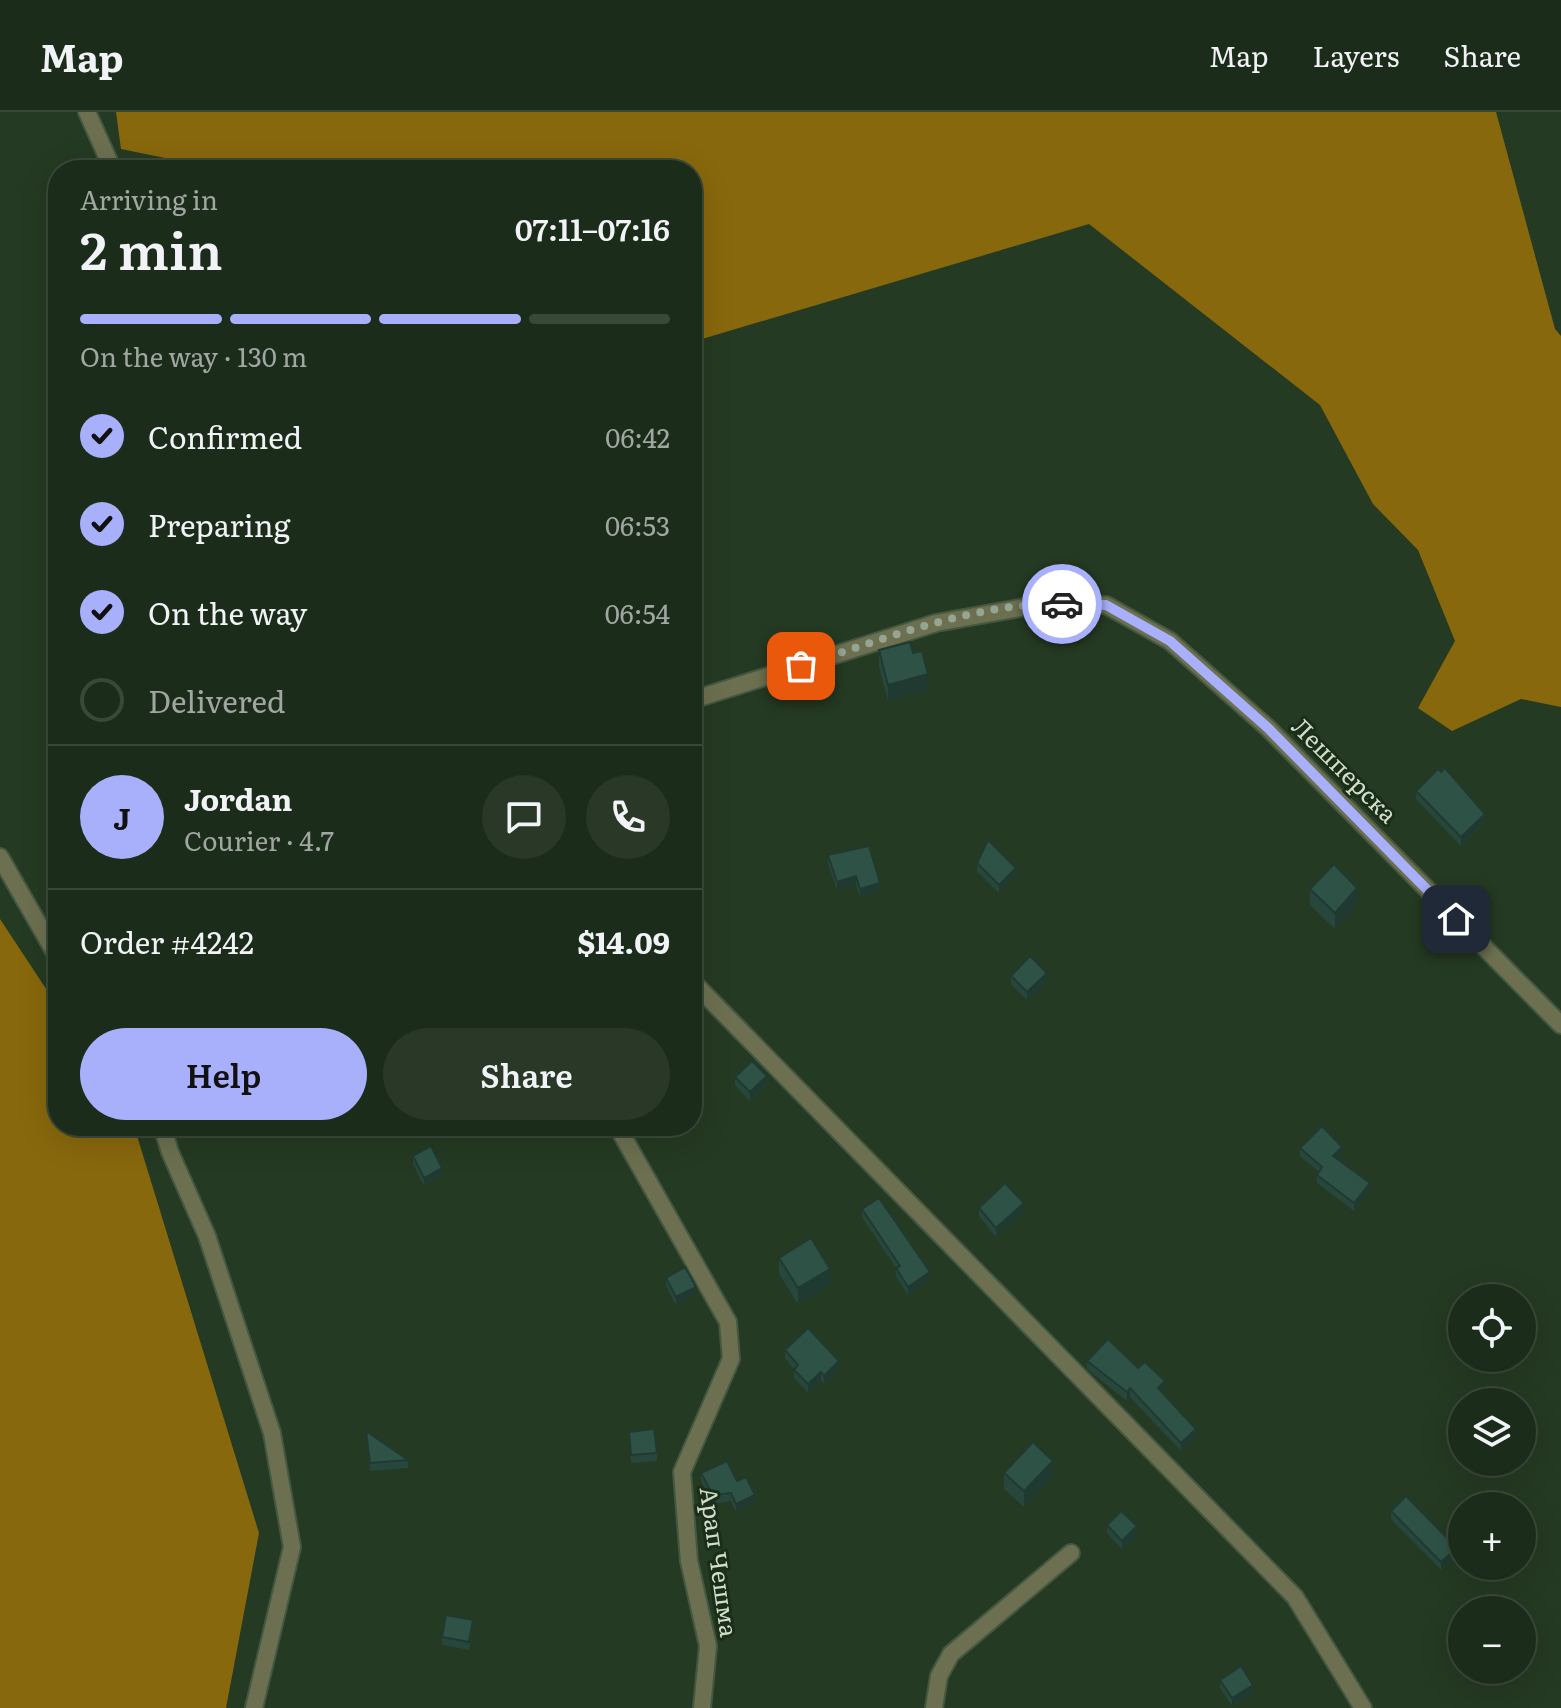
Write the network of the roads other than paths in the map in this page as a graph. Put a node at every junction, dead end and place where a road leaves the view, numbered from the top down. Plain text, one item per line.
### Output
1 (87, 112) edge
2 (109, 160) edge
3 (702, 697) edge
4 (0, 857) edge
5 (48, 941) edge
6 (702, 991) edge
7 (1561, 1025) edge
8 (165, 1136) edge
9 (623, 1136) edge
10 (1071, 1553) dead end
11 (254, 1708) edge
12 (702, 1708) edge
13 (934, 1708) edge
14 (1363, 1708) edge

1 - 2 street
3 - 7 street, Лешперска
4 - 5 street
6 - 14 street
8 - 11 street
9 - 12 street, Арап Чешма
10 - 13 street

